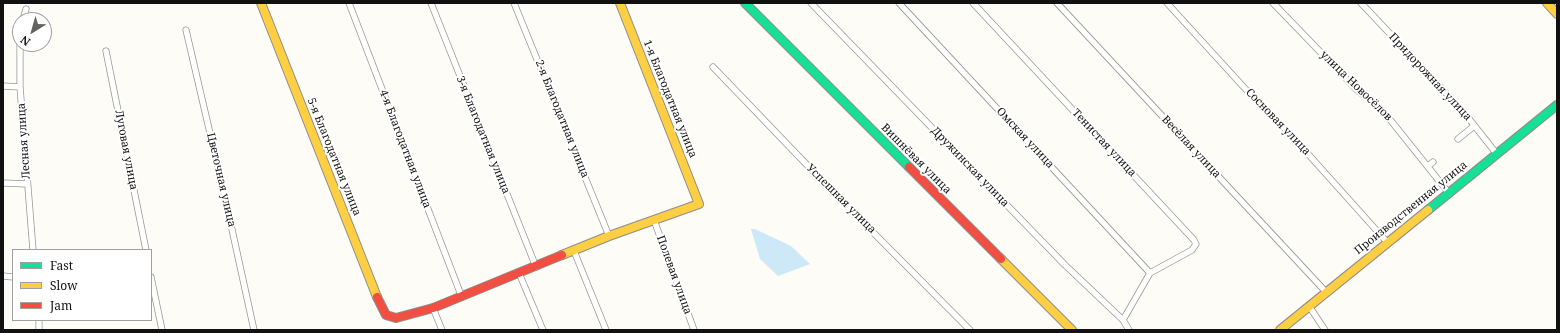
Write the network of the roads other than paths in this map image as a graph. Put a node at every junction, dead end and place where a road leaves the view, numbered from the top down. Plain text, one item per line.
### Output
1 (261, 3) edge
2 (349, 3) edge
3 (431, 3) edge
4 (514, 3) edge
5 (620, 3) edge
6 (745, 3) edge
7 (811, 3) edge
8 (899, 3) edge
9 (973, 3) edge
10 (1057, 3) edge
11 (1167, 3) edge
12 (1273, 3) edge
13 (1361, 3) edge
14 (1547, 3) edge
15 (26, 9) dead end
16 (25, 12) edge
17 (1557, 14) edge
18 (186, 30) dead end
19 (106, 51) dead end
20 (20, 52) edge
21 (713, 67) dead end
22 (3, 86) edge
23 (20, 87) junction
24 (1557, 105) edge
25 (1474, 126) junction
26 (1458, 139) dead end
27 (1496, 153) junction
28 (1433, 162) dead end
29 (1428, 166) junction
30 (3, 183) edge
31 (27, 184) junction
32 (1448, 192) junction
33 (654, 220) junction
34 (609, 236) junction
35 (1387, 242) junction
36 (34, 249) edge
37 (146, 249) edge
38 (574, 251) junction
39 (536, 267) junction
40 (520, 273) junction
41 (1150, 273) junction
42 (152, 282) edge
43 (1326, 292) junction
44 (461, 296) junction
45 (1309, 306) junction
46 (433, 308) junction
47 (1123, 320) junction
48 (162, 330) edge
49 (254, 330) edge
50 (442, 330) edge
51 (543, 330) edge
52 (606, 330) edge
53 (694, 330) edge
54 (970, 330) edge
55 (1072, 330) edge
56 (1129, 330) edge
57 (1280, 330) edge
58 (1325, 330) edge

1 - 46 street, 5-я Благодатная улица
2 - 44 street, 4-я Благодатная улица
3 - 39 street, 3-я Благодатная улица
4 - 34 street, 2-я Благодатная улица
5 - 33 street, 1-я Благодатная улица
6 - 55 street, Вишнёвая улица
7 - 47 street, Дружинская улица
8 - 41 street, Омская улица
9 - 41 street, Тенистая улица
10 - 43 street, Весёлая улица
11 - 35 street, Сосновая улица
12 - 29 street, улица Новосёлов
13 - 25 street, Придорожная улица
14 - 17 street
15 - 16 street
18 - 49 street, Цветочная улица
19 - 37 street, Луговая улица
20 - 23 street, Лесная улица
21 - 54 street, Успешная улица
22 - 23 street
23 - 31 street, Лесная улица
24 - 27 street, Производственная улица
25 - 26 street
25 - 27 street, Придорожная улица
27 - 32 street, Производственная улица
28 - 29 street
29 - 32 street, улица Новосёлов
30 - 31 street
31 - 36 street, Лесная улица
32 - 35 street, Производственная улица
33 - 34 street
33 - 53 street, Полевая улица
34 - 38 street
35 - 43 street, Производственная улица
38 - 39 street
38 - 52 street
39 - 40 street
40 - 44 street
40 - 51 street
41 - 47 street
42 - 48 street
43 - 45 street, Производственная улица
44 - 46 street
45 - 57 street, Производственная улица
45 - 58 street
46 - 50 street
47 - 56 street, Дружинская улица

